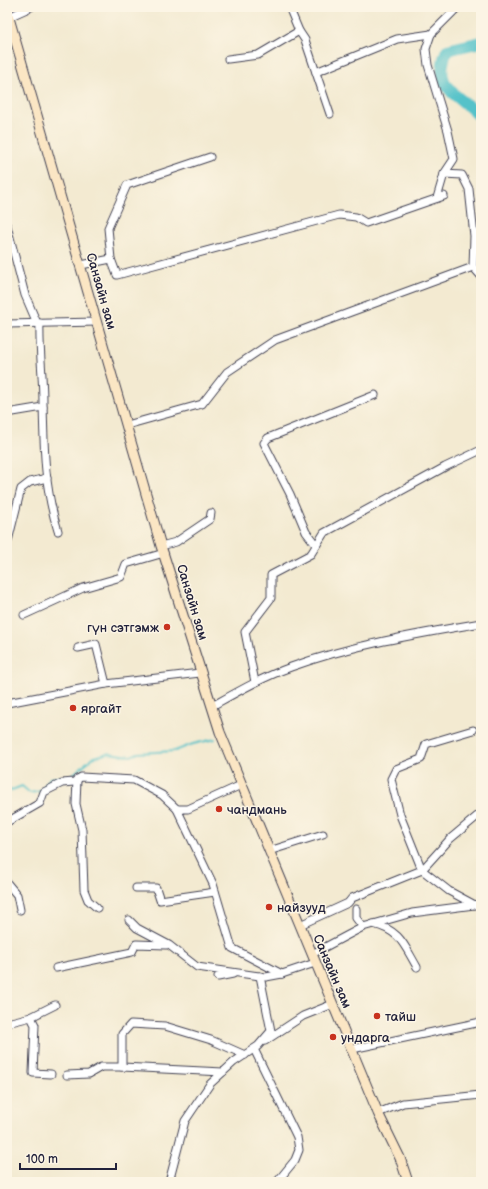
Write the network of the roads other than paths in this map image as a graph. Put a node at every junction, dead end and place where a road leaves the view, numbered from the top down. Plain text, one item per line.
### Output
1 (31, 7) edge
2 (289, 7) edge
3 (458, 7) edge
4 (8, 14) edge
5 (299, 31) junction
6 (431, 34) junction
7 (228, 59) dead end
8 (316, 72) junction
9 (330, 114) dead end
10 (210, 158) dead end
11 (444, 174) junction
12 (7, 226) edge
13 (111, 259) junction
14 (81, 265) junction
15 (473, 267) junction
16 (481, 276) edge
17 (97, 322) junction
18 (38, 323) junction
19 (7, 324) edge
20 (375, 395) dead end
21 (43, 407) junction
22 (7, 413) edge
23 (127, 425) junction
24 (481, 450) edge
25 (47, 478) junction
26 (211, 513) dead end
27 (58, 531) dead end
28 (7, 545) edge
29 (316, 545) junction
30 (162, 550) junction
31 (24, 615) dead end
32 (481, 623) edge
33 (78, 648) dead end
34 (200, 672) junction
35 (255, 682) junction
36 (106, 684) junction
37 (7, 703) edge
38 (212, 706) junction
39 (473, 730) dead end
40 (77, 780) junction
41 (241, 785) junction
42 (176, 809) junction
43 (481, 813) edge
44 (7, 822) edge
45 (323, 834) dead end
46 (269, 851) junction
47 (422, 870) junction
48 (7, 883) edge
49 (136, 888) dead end
50 (215, 892) junction
51 (478, 904) edge
52 (97, 908) dead end
53 (356, 909) dead end
54 (20, 910) dead end
55 (129, 920) dead end
56 (371, 923) junction
57 (300, 925) junction
58 (363, 927) junction
59 (169, 945) junction
60 (312, 954) junction
61 (316, 963) junction
62 (417, 967) dead end
63 (56, 968) dead end
64 (241, 974) junction
65 (282, 974) junction
66 (260, 976) junction
67 (218, 977) dead end
68 (333, 1004) junction
69 (55, 1006) dead end
70 (30, 1017) junction
71 (481, 1022) edge
72 (7, 1023) edge
73 (256, 1047) junction
74 (352, 1050) junction
75 (245, 1055) junction
76 (122, 1067) junction
77 (222, 1072) junction
78 (51, 1074) dead end
79 (68, 1075) dead end
80 (481, 1095) edge
81 (378, 1113) junction
82 (407, 1181) edge
83 (169, 1182) edge
84 (277, 1182) edge

1 - 4 street
2 - 5 street
3 - 6 street
4 - 14 main road, Санзайн зам
5 - 7 street
5 - 8 street
6 - 8 street
6 - 11 street
8 - 9 street
10 - 13 street
11 - 13 street
11 - 15 street
12 - 18 street
13 - 14 street
14 - 17 main road, Санзайн зам
15 - 16 street
15 - 23 street
17 - 18 street
17 - 23 main road, Санзайн зам
18 - 19 street
18 - 21 street
20 - 29 street
21 - 22 street
21 - 25 street
23 - 30 main road, Санзайн зам
24 - 29 street
25 - 27 street
25 - 28 street
26 - 30 street
29 - 35 street
30 - 31 street
30 - 34 main road, Санзайн зам
32 - 35 street
33 - 36 street
34 - 36 street
34 - 38 main road, Санзайн зам
35 - 38 street
36 - 37 street
38 - 41 main road, Санзайн зам
39 - 47 street
40 - 42 street
40 - 44 street
40 - 52 street
41 - 42 street
41 - 46 main road, Санзайн зам
42 - 50 street
43 - 47 street
45 - 46 street
46 - 57 main road, Санзайн зам
47 - 51 street
47 - 57 street
48 - 54 street
49 - 50 street
50 - 65 street
51 - 56 street
53 - 58 street
55 - 59 street
56 - 58 street
56 - 62 street
57 - 60 main road, Санзайн зам
58 - 60 street
59 - 63 street
59 - 64 street
60 - 61 main road, Санзайн зам
61 - 65 street
61 - 68 main road, Санзайн зам
64 - 66 street
64 - 67 street
65 - 66 street
66 - 73 street
68 - 73 street
68 - 74 main road, Санзайн зам
69 - 70 street
70 - 72 street
70 - 78 street
71 - 74 street
73 - 75 street
73 - 84 street
74 - 81 main road, Санзайн зам
75 - 76 street
75 - 77 street
76 - 77 street
76 - 79 street
77 - 83 street
80 - 81 street
81 - 82 main road, Санзайн зам

